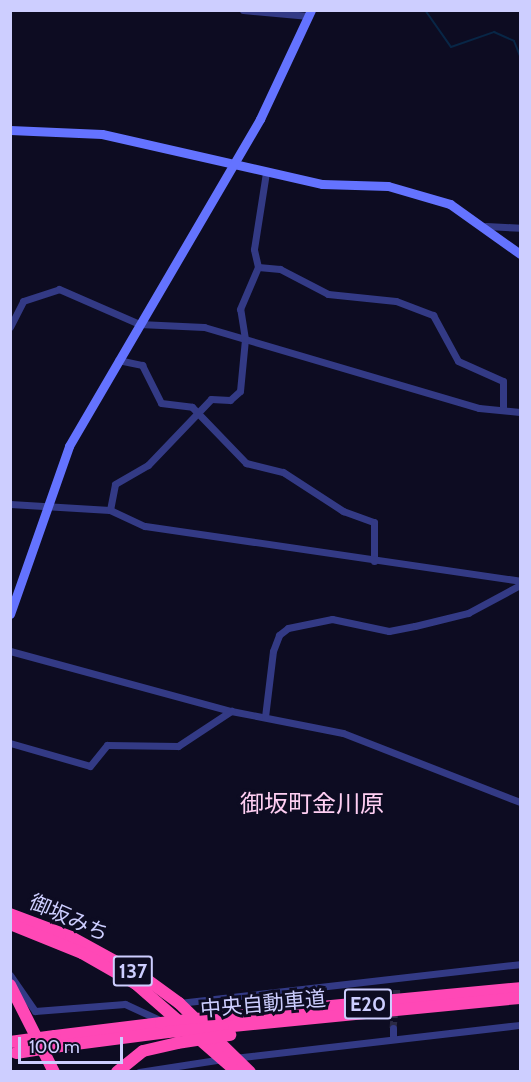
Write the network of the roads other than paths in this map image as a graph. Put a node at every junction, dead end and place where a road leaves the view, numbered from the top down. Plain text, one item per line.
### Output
1 (243, 10) edge
2 (310, 13) edge
3 (10, 130) edge
4 (232, 166) junction
5 (266, 172) junction
6 (486, 226) junction
7 (520, 228) edge
8 (520, 254) edge
9 (258, 267) junction
10 (140, 324) junction
11 (10, 327) edge
12 (245, 339) junction
13 (118, 360) junction
14 (503, 410) junction
15 (520, 412) edge
16 (199, 414) junction
17 (10, 504) edge
18 (44, 508) junction
19 (110, 510) junction
20 (374, 561) junction
21 (520, 583) edge
22 (10, 614) edge
23 (10, 651) edge
24 (231, 711) junction
25 (265, 717) junction
26 (10, 743) edge
27 (520, 802) edge
28 (10, 914) edge
29 (10, 924) edge
30 (520, 964) edge
31 (10, 975) edge
32 (398, 978) junction
33 (10, 985) edge
34 (397, 988) tunnel mouth
35 (520, 988) edge
36 (520, 998) edge
37 (10, 1000) edge
38 (179, 1003) junction
39 (520, 1025) edge
40 (223, 1027) junction
41 (165, 1028) junction
42 (393, 1028) tunnel mouth
43 (10, 1036) edge
44 (56, 1037) junction
45 (393, 1038) junction
46 (12, 1049) edge
47 (228, 1059) junction
48 (45, 1071) edge
49 (54, 1071) edge
50 (117, 1071) edge
51 (140, 1071) edge
52 (237, 1071) edge
53 (250, 1071) edge

1 - 2 street
2 - 4 street
3 - 4 street
4 - 5 street
4 - 10 street
5 - 6 street
5 - 9 street
6 - 7 street
6 - 8 street
9 - 12 street
9 - 14 street
10 - 11 street
10 - 12 street
10 - 13 street
12 - 14 street
12 - 16 street
13 - 16 street
13 - 18 street
14 - 15 street
16 - 19 street
16 - 20 street
17 - 18 street
18 - 19 street
18 - 22 street
19 - 20 street
20 - 21 street
21 - 25 street
23 - 24 street
24 - 25 street
24 - 26 street
25 - 27 street
28 - 38 highway, 御坂みち / 137
29 - 47 highway, 御坂みち / 137
30 - 32 street
31 - 47 street
32 - 34 street
32 - 38 street
33 - 49 highway
35 - 40 highway, 中央自動車道 / E20
36 - 40 highway, 中央自動車道 / E20
37 - 48 highway
38 - 47 highway, 御坂みち / 137
39 - 45 street
40 - 41 highway, 中央自動車道 / E20, bridge
40 - 50 highway, bridge
41 - 44 highway, 中央自動車道 / E20
41 - 44 highway, 中央自動車道 / E20
42 - 45 street
43 - 44 highway
44 - 46 highway, 中央自動車道 / E20, bridge
45 - 47 street
47 - 51 street
47 - 52 highway, 御坂みち / 137
47 - 53 highway, 御坂みち / 137

